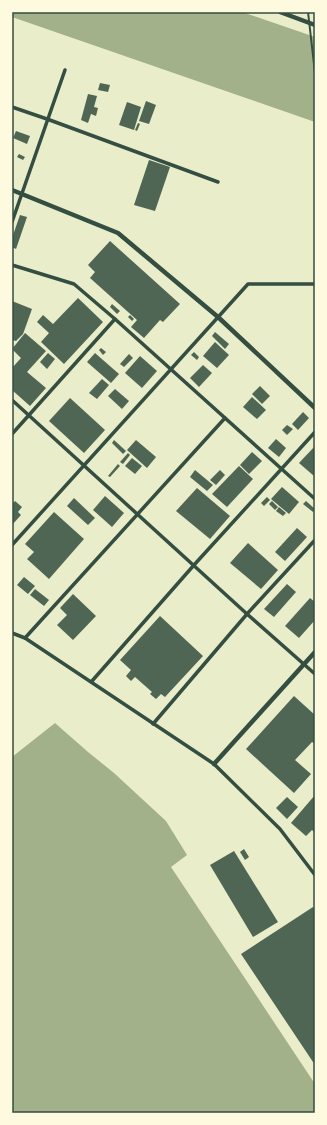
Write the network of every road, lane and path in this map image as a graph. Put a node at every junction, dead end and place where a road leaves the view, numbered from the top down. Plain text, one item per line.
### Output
1 (280, 12) edge
2 (308, 12) edge
3 (315, 24) edge
4 (65, 70) dead end
5 (315, 73) edge
6 (12, 107) edge
7 (47, 119) junction
8 (218, 182) dead end
9 (12, 190) edge
10 (22, 193) junction
11 (12, 222) edge
12 (12, 265) edge
13 (315, 284) edge
14 (218, 317) junction
15 (115, 318) junction
16 (171, 369) junction
17 (12, 400) edge
18 (315, 408) edge
19 (29, 415) junction
20 (225, 418) junction
21 (315, 432) edge
22 (12, 434) edge
23 (84, 465) junction
24 (281, 469) junction
25 (315, 499) edge
26 (137, 514) junction
27 (315, 540) edge
28 (12, 545) edge
29 (194, 565) junction
30 (247, 614) junction
31 (12, 633) edge
32 (25, 638) junction
33 (315, 652) edge
34 (304, 664) junction
35 (315, 674) edge
36 (92, 681) junction
37 (153, 724) junction
38 (214, 764) junction
39 (315, 875) edge

1 - 3 street
2 - 5 lane
4 - 7 street
6 - 7 street
7 - 8 street
7 - 10 street
9 - 10 street
10 - 11 street
10 - 14 street
12 - 15 street
13 - 14 street
14 - 16 street
14 - 18 street
15 - 16 street
15 - 19 street
16 - 20 street
16 - 23 street
17 - 19 street
19 - 22 street
19 - 23 street
20 - 24 street
20 - 26 street
21 - 24 street
23 - 26 street
23 - 28 street
24 - 25 street
24 - 29 street
26 - 29 street
26 - 32 street
27 - 30 street
29 - 30 street
29 - 36 street
30 - 34 street
30 - 37 street
31 - 32 street
32 - 36 street
33 - 34 street
34 - 35 street
34 - 38 street
36 - 37 street
37 - 38 street
38 - 39 street

